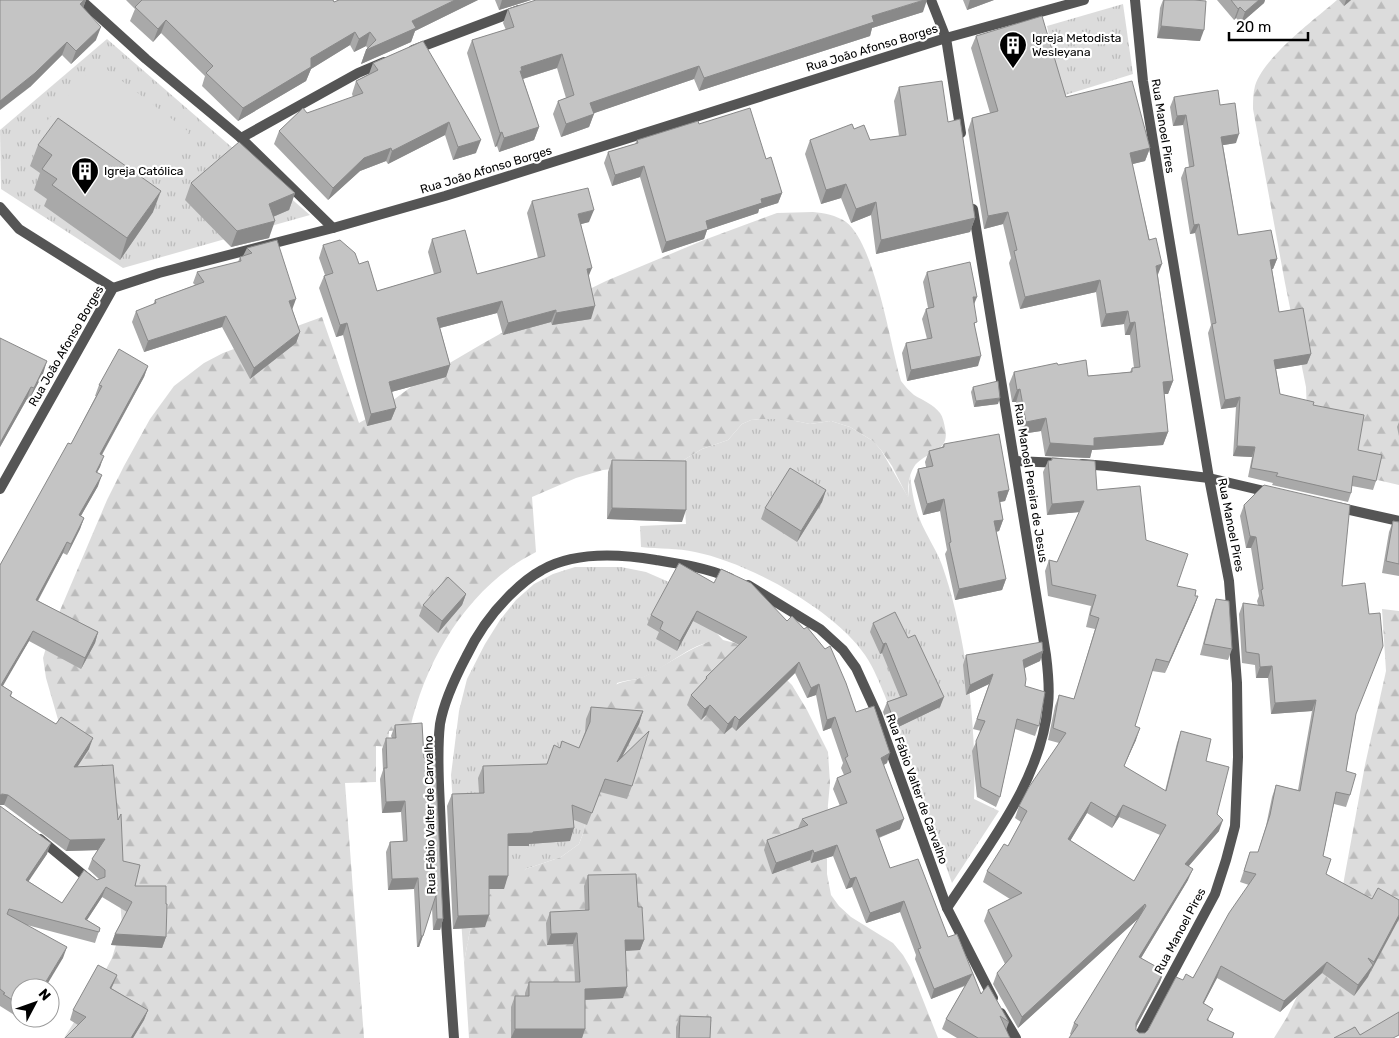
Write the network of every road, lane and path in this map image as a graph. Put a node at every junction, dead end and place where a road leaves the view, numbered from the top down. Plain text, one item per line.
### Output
1 (81, 0) edge
2 (931, 0) edge
3 (1084, 0) edge
4 (1135, 0) edge
5 (526, 8) edge
6 (946, 38) junction
7 (241, 138) junction
8 (962, 144) edge
9 (972, 202) edge
10 (0, 207) edge
11 (0, 215) edge
12 (333, 228) junction
13 (19, 229) junction
14 (113, 288) junction
15 (1016, 461) junction
16 (1209, 478) junction
17 (0, 489) edge
18 (1285, 496) edge
19 (1323, 504) edge
20 (1399, 521) edge
21 (30, 833) edge
22 (95, 884) edge
23 (947, 908) junction
24 (454, 1038) edge
25 (1016, 1038) edge
26 (1138, 1038) edge

1 - 7 street
2 - 6 street
3 - 6 street, Rua João Afonso Borges
4 - 16 street, Rua Manoel Pires
5 - 7 street
6 - 8 street
6 - 12 street, Rua João Afonso Borges
7 - 12 street
9 - 15 street, Rua Manoel Pereira de Jesus
10 - 13 street
11 - 13 street
12 - 14 street, Rua João Afonso Borges
13 - 14 street
14 - 17 street, Rua João Afonso Borges
15 - 16 street
15 - 23 street, Rua Manoel Pereira de Jesus
16 - 18 street
16 - 26 street, Rua Manoel Pires
19 - 20 street
21 - 22 street
23 - 24 street, Rua Fábio Valter de Carvalho
23 - 25 street, Rua Fábio Valter de Carvalho

